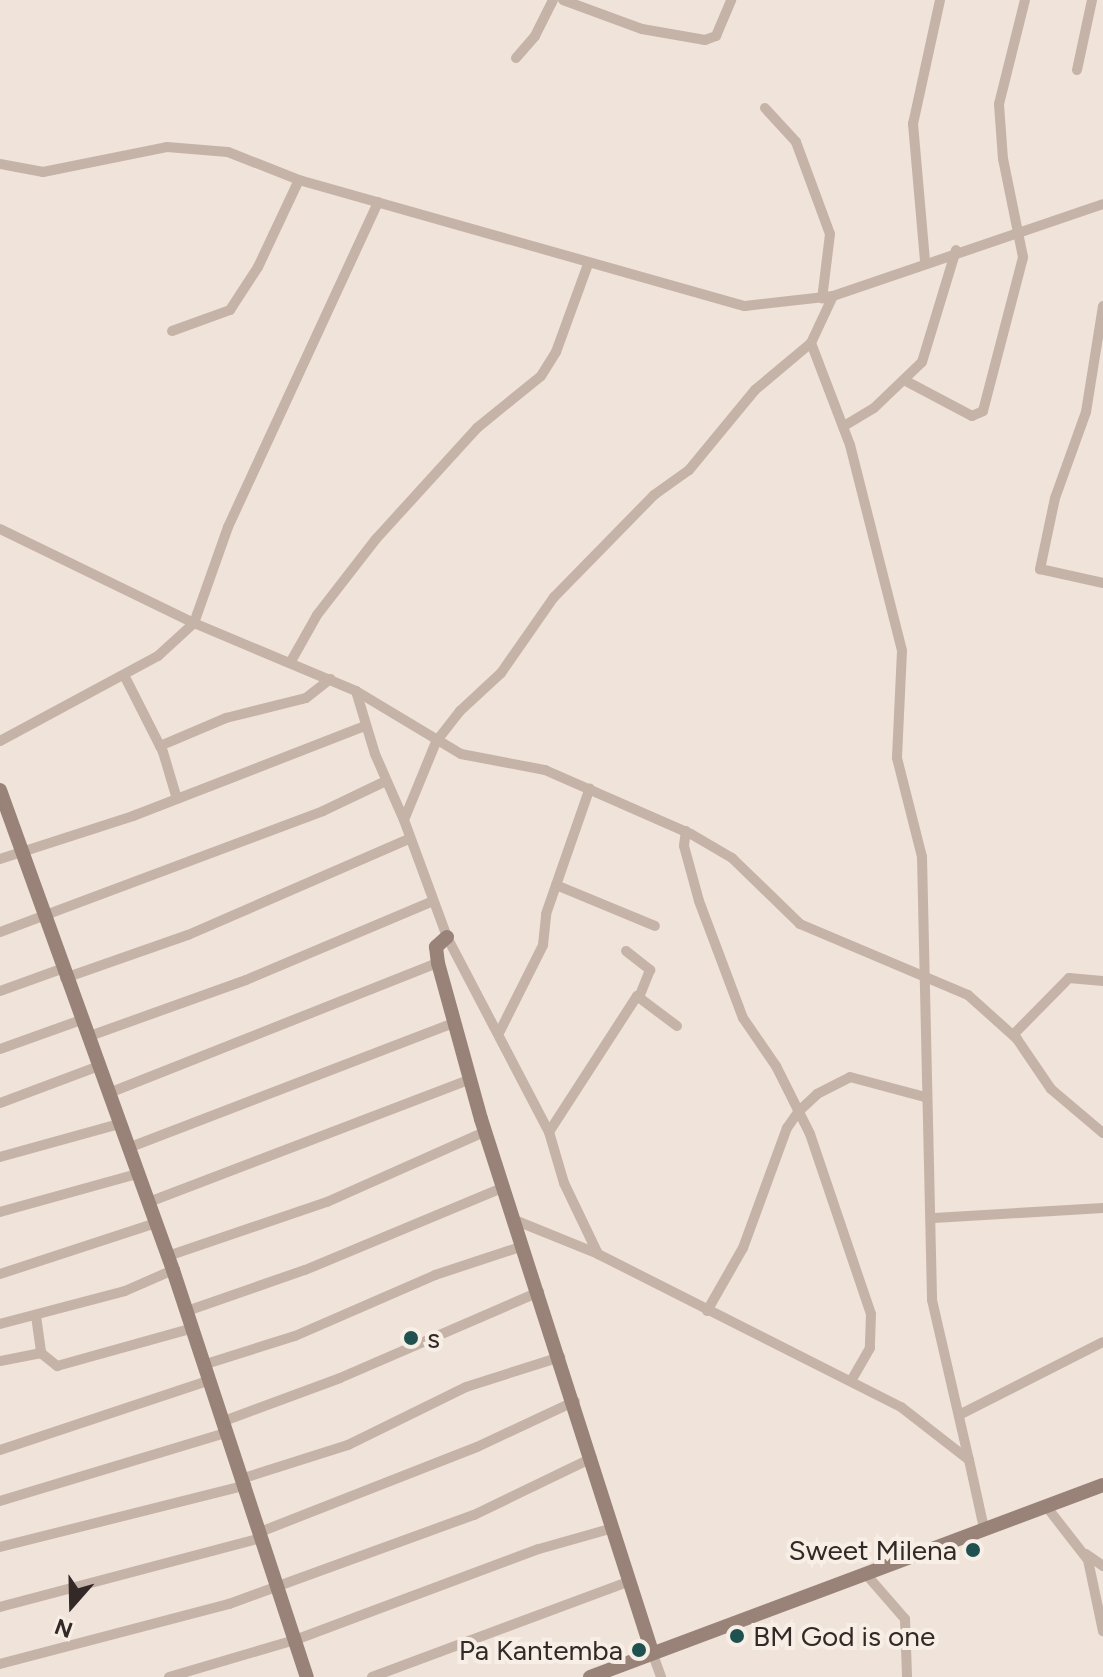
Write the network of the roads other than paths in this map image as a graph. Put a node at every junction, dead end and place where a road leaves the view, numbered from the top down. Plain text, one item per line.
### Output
1 (553, 0) edge
2 (563, 0) edge
3 (731, 0) edge
4 (940, 0) edge
5 (1025, 0) edge
6 (1092, 0) edge
7 (516, 58) dead end
8 (1077, 70) dead end
9 (765, 108) dead end
10 (0, 164) edge
11 (299, 180) junction
12 (378, 202) junction
13 (1103, 204) edge
14 (1019, 231) junction
15 (956, 250) junction
16 (925, 261) junction
17 (588, 264) junction
18 (827, 298) junction
19 (1103, 306) edge
20 (172, 331) dead end
21 (811, 343) junction
22 (904, 380) junction
23 (844, 426) junction
24 (0, 529) edge
25 (1103, 583) edge
26 (194, 623) junction
27 (290, 663) junction
28 (124, 675) junction
29 (330, 679) junction
30 (356, 691) junction
31 (365, 726) junction
32 (0, 741) edge
33 (436, 742) junction
34 (160, 746) junction
35 (386, 781) junction
36 (590, 788) junction
37 (0, 790) edge
38 (177, 799) junction
39 (404, 820) junction
40 (5, 824) edge
41 (686, 831) junction
42 (409, 839) junction
43 (20, 852) junction
44 (0, 859) edge
45 (556, 885) junction
46 (431, 902) junction
47 (43, 917) junction
48 (655, 926) dead end
49 (0, 932) edge
50 (447, 937) junction
51 (626, 951) dead end
52 (438, 963) junction
53 (923, 973) junction
54 (63, 974) junction
55 (1103, 981) edge
56 (0, 991) edge
57 (640, 995) junction
58 (81, 1020) junction
59 (454, 1023) junction
60 (677, 1026) dead end
61 (500, 1031) junction
62 (1013, 1035) junction
63 (87, 1037) junction
64 (0, 1049) edge
65 (99, 1066) junction
66 (471, 1079) junction
67 (109, 1093) junction
68 (925, 1097) junction
69 (0, 1103) edge
70 (798, 1112) junction
71 (119, 1124) junction
72 (484, 1132) junction
73 (549, 1132) junction
74 (1103, 1133) edge
75 (128, 1148) junction
76 (0, 1157) edge
77 (137, 1174) junction
78 (502, 1188) junction
79 (149, 1202) junction
80 (1103, 1208) edge
81 (0, 1212) edge
82 (934, 1218) junction
83 (512, 1219) junction
84 (156, 1223) junction
85 (523, 1246) junction
86 (598, 1254) junction
87 (170, 1263) junction
88 (0, 1274) edge
89 (539, 1292) junction
90 (187, 1311) junction
91 (707, 1311) junction
92 (36, 1316) junction
93 (0, 1324) edge
94 (193, 1328) junction
95 (1103, 1342) edge
96 (41, 1353) junction
97 (560, 1357) junction
98 (0, 1361) edge
99 (206, 1364) junction
100 (852, 1379) junction
101 (210, 1380) junction
102 (575, 1401) junction
103 (959, 1415) junction
104 (226, 1427) junction
105 (0, 1450) edge
106 (592, 1458) junction
107 (969, 1460) junction
108 (245, 1482) junction
109 (1103, 1485) edge
110 (0, 1501) edge
111 (1046, 1506) junction
112 (613, 1528) junction
113 (984, 1528) junction
114 (261, 1535) junction
115 (0, 1547) edge
116 (1085, 1553) junction
117 (1103, 1566) edge
118 (865, 1573) junction
119 (628, 1582) junction
120 (278, 1587) junction
121 (0, 1607) edge
122 (1103, 1631) edge
123 (295, 1640) junction
124 (652, 1652) junction
125 (0, 1664) edge
126 (169, 1677) edge
127 (307, 1677) edge
128 (372, 1677) edge
129 (590, 1677) edge
130 (661, 1677) edge
131 (907, 1677) edge

1 - 7 street
2 - 3 street
4 - 16 street
5 - 14 street
6 - 8 street
9 - 18 street
10 - 11 street
11 - 12 street
11 - 20 street
12 - 17 street
12 - 26 street
13 - 14 street
14 - 15 street
14 - 22 street
15 - 16 street
15 - 22 street
16 - 18 street
17 - 18 street
17 - 27 street
18 - 21 street
19 - 25 street
21 - 23 street
21 - 33 street
22 - 23 street
23 - 53 street
24 - 26 street
26 - 27 street
26 - 28 street
27 - 29 street
28 - 32 street
28 - 34 street
29 - 30 street
29 - 34 street
30 - 31 street
30 - 33 street
31 - 35 street
31 - 38 street
33 - 36 street
33 - 39 street
34 - 38 street
35 - 39 street
35 - 47 street
36 - 41 street
36 - 45 street
37 - 40 street
38 - 43 street
39 - 42 street
40 - 43 street
41 - 53 street
41 - 70 street
42 - 46 street
42 - 54 street
43 - 44 street
43 - 47 street
45 - 48 street
45 - 61 street
46 - 50 street
46 - 63 street
47 - 49 street
47 - 54 street
50 - 52 street
50 - 61 street
51 - 57 street
52 - 59 street
52 - 67 street
53 - 62 street
53 - 68 street
54 - 56 street
54 - 58 street
55 - 62 street
57 - 60 street
57 - 73 street
58 - 63 street
58 - 64 street
59 - 66 street
59 - 75 street
61 - 73 street
62 - 74 street
63 - 65 street
65 - 67 street
65 - 69 street
66 - 72 street
66 - 79 street
67 - 71 street
68 - 70 street
68 - 82 street
70 - 91 street
70 - 100 street
71 - 75 street
71 - 76 street
72 - 78 street
72 - 87 street
73 - 86 street
75 - 77 street
77 - 79 street
77 - 81 street
78 - 83 street
78 - 90 street
79 - 84 street
80 - 82 street
82 - 103 street
83 - 85 street
83 - 86 street
84 - 87 street
84 - 88 street
85 - 89 street
85 - 99 street
86 - 91 street
87 - 90 street
87 - 92 street
89 - 97 street
89 - 104 street
90 - 94 street
91 - 100 street
92 - 93 street
92 - 96 street
94 - 96 street
94 - 99 street
95 - 103 street
96 - 98 street
97 - 102 street
97 - 108 street
99 - 101 street
100 - 107 street
101 - 104 street
101 - 105 street
102 - 106 street
102 - 114 street
103 - 107 street
104 - 108 street
104 - 110 street
106 - 112 street
106 - 120 street
107 - 113 street
108 - 114 street
108 - 115 street
109 - 111 street
111 - 113 street
111 - 116 street
112 - 119 street
112 - 123 street
113 - 118 street
114 - 120 street
114 - 121 street
116 - 117 street
116 - 122 street
118 - 124 street
118 - 131 street
119 - 124 street
119 - 128 street
120 - 123 street
120 - 125 street
123 - 126 street
123 - 127 street
124 - 129 street
124 - 130 street

